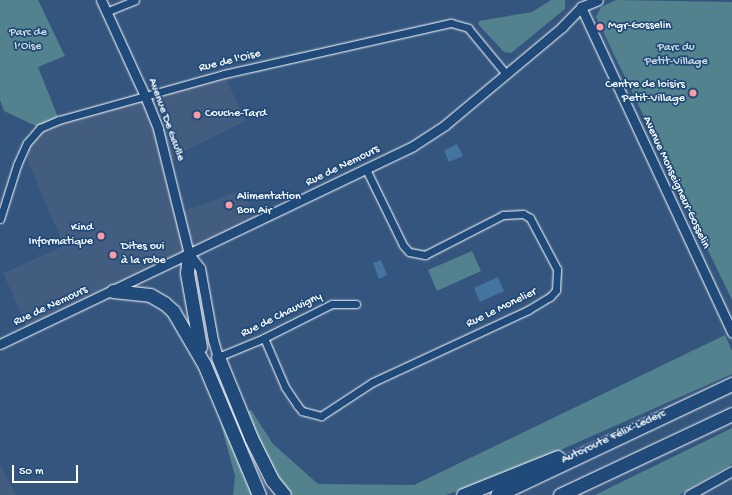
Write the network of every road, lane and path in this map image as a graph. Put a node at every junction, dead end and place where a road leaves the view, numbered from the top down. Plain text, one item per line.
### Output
1 (101, 0) edge
2 (134, 0) edge
3 (598, 0) edge
4 (580, 4) edge
5 (106, 12) junction
6 (506, 74) junction
7 (146, 96) junction
8 (366, 169) junction
9 (0, 219) edge
10 (189, 254) junction
11 (113, 291) junction
12 (356, 304) dead end
13 (732, 333) edge
14 (264, 338) junction
15 (0, 344) edge
16 (218, 357) junction
17 (204, 364) junction
18 (732, 384) edge
19 (729, 416) edge
20 (609, 440) junction
21 (732, 471) edge
22 (259, 495) edge
23 (284, 495) edge
24 (464, 495) edge
25 (497, 495) edge
26 (560, 495) edge
27 (689, 495) edge

1 - 5 street, Avenue De Gaulle
2 - 5 street
3 - 4 street
4 - 6 street, Rue de Nemours
4 - 13 street, Avenue Monseigneur-Gosselin
5 - 7 street, Avenue De Gaulle
6 - 7 street, Rue de l'Oise
6 - 8 street, Rue de Nemours
7 - 9 street, Rue de l'Oise
7 - 10 street, Avenue De Gaulle
8 - 10 street, Rue de Nemours
8 - 14 street, Rue Le Monelier
10 - 11 street, Rue de Nemours
10 - 16 street
10 - 17 highway
11 - 15 street, Rue de Nemours
11 - 17 highway
12 - 14 street, Rue de Chauvigny
14 - 16 street, Rue de Chauvigny
16 - 23 highway
17 - 22 highway
18 - 20 highway, Autoroute Félix-Leclerc
19 - 26 highway
20 - 24 highway
20 - 25 highway, Autoroute Félix-Leclerc
21 - 27 street

